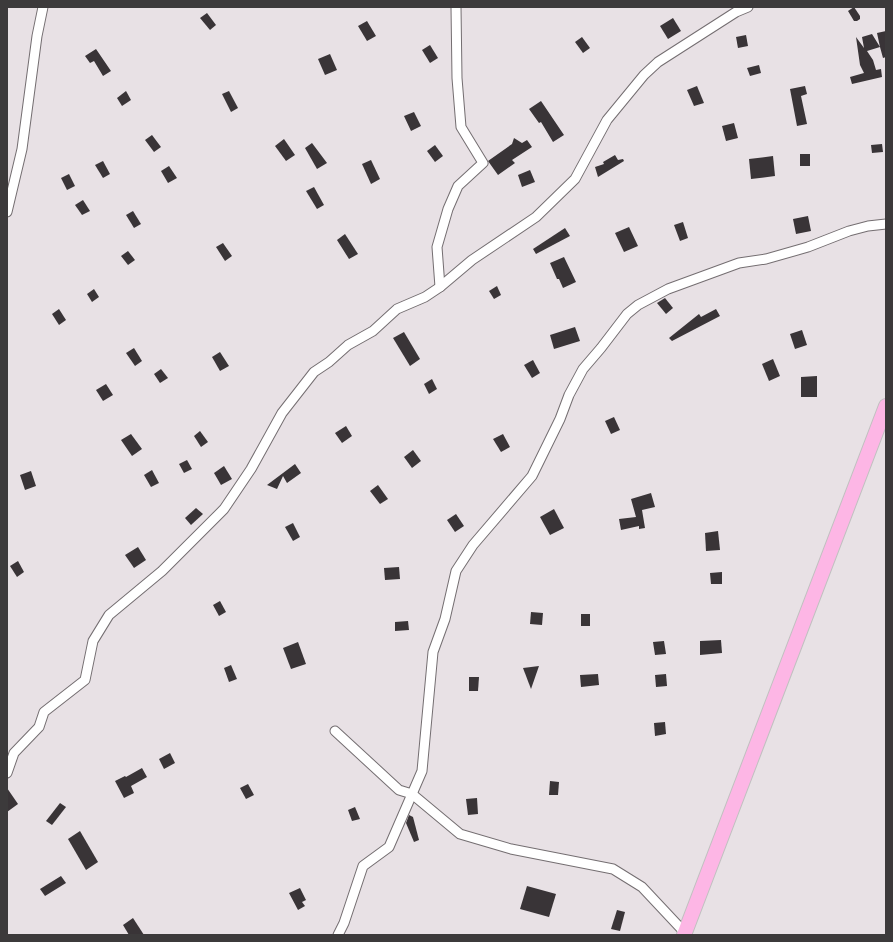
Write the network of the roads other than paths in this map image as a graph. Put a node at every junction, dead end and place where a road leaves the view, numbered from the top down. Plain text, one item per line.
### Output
1 (43, 7) edge
2 (456, 7) edge
3 (748, 7) edge
4 (7, 212) edge
5 (886, 224) edge
6 (440, 287) junction
7 (886, 406) edge
8 (335, 731) dead end
9 (7, 773) edge
10 (412, 794) junction
11 (685, 934) edge
12 (338, 935) edge

1 - 4 street
2 - 6 street
3 - 6 street
5 - 10 street
6 - 9 street
7 - 11 main road
8 - 10 street
10 - 11 street
10 - 12 street

